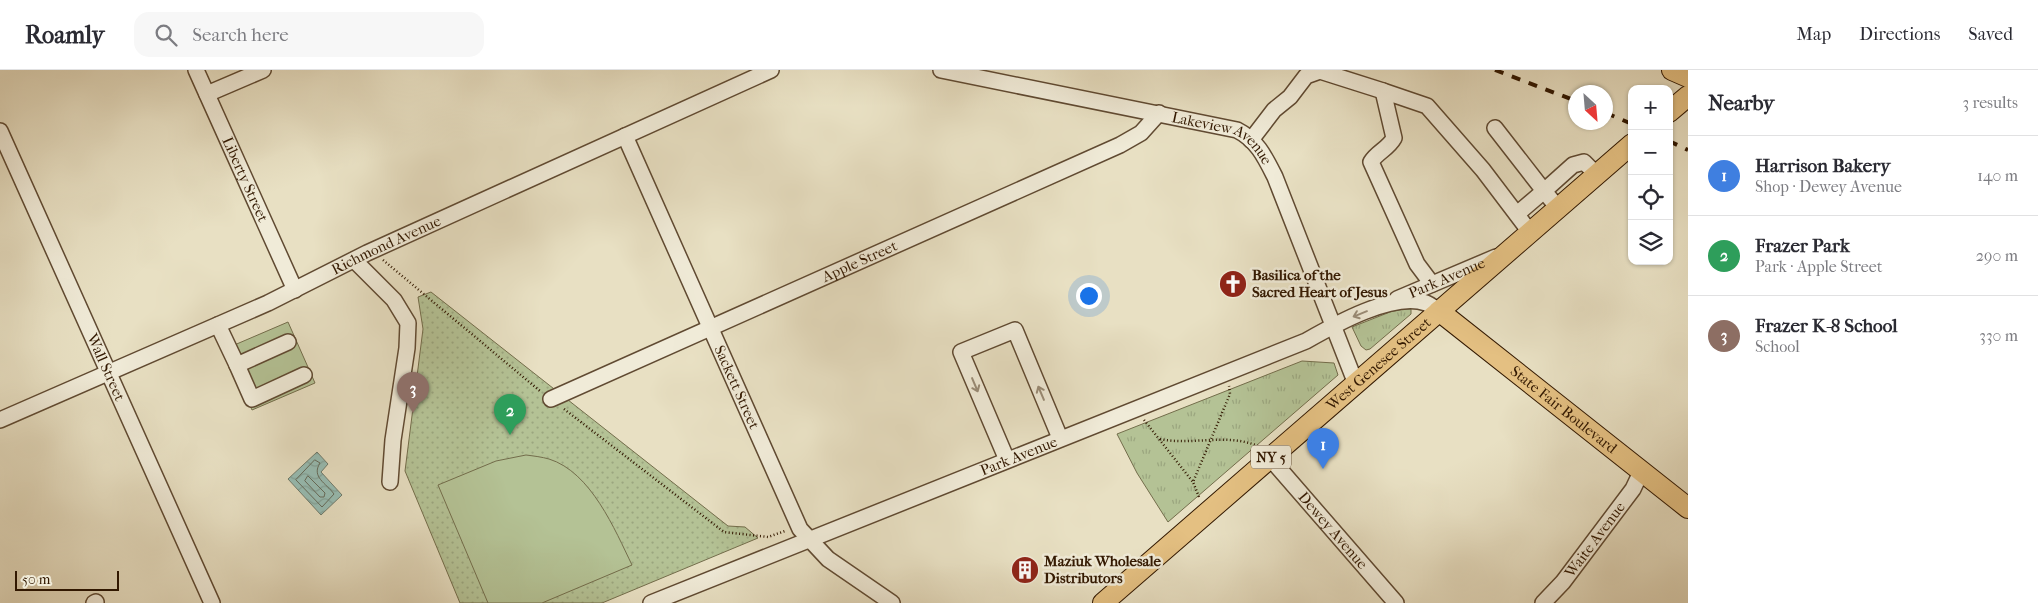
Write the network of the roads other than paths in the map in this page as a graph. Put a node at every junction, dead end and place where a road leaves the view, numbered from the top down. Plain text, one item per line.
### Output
1 (196, 70) edge
2 (263, 70) edge
3 (771, 70) edge
4 (941, 70) edge
5 (1672, 70) edge
6 (1688, 77) edge
7 (1383, 91) junction
8 (207, 94) junction
9 (1688, 96) edge
10 (1673, 109) edge
11 (1160, 113) junction
12 (1495, 128) dead end
13 (0, 131) edge
14 (625, 136) junction
15 (1252, 140) junction
16 (1628, 148) edge
17 (1597, 175) junction
18 (1544, 191) junction
19 (1558, 208) junction
20 (1517, 214) junction
21 (1530, 232) junction
22 (1508, 251) junction
23 (354, 260) junction
24 (1432, 284) junction
25 (295, 290) junction
26 (1384, 305) junction
27 (1439, 311) junction
28 (218, 325) junction
29 (1333, 325) junction
30 (710, 328) junction
31 (288, 342) dead end
32 (237, 365) junction
33 (108, 373) junction
34 (304, 375) dead end
35 (1356, 384) junction
36 (551, 399) road end
37 (0, 420) edge
38 (1060, 438) junction
39 (1270, 458) junction
40 (1007, 460) junction
41 (1641, 472) junction
42 (390, 482) dead end
43 (1687, 504) edge
44 (810, 540) junction
45 (212, 603) edge
46 (651, 603) edge
47 (892, 603) edge
48 (1103, 603) edge
49 (1396, 603) edge
50 (1543, 603) edge

1 - 8 street, Liberty Street
2 - 8 street
3 - 14 street, Richmond Avenue
4 - 11 street, Lakeview Avenue
5 - 6 main road
7 - 15 street
7 - 20 street
7 - 24 street
8 - 25 street, Liberty Street
9 - 10 main road
11 - 15 street, Lakeview Avenue
11 - 30 street, Apple Street
12 - 18 street
13 - 33 street, Wall Street
14 - 23 street, Richmond Avenue
14 - 30 street, Sackett Street
15 - 29 street, Lakeview Avenue
16 - 17 main road, West Genesee Street / NY 5
17 - 18 street
17 - 19 main road, West Genesee Street / NY 5
18 - 19 street
18 - 20 street
19 - 21 main road, West Genesee Street / NY 5
20 - 21 street
21 - 22 main road, West Genesee Street / NY 5
22 - 24 street, Park Avenue
22 - 27 main road, West Genesee Street / NY 5
23 - 25 street, Richmond Avenue
23 - 42 street
24 - 26 street, Park Avenue
25 - 28 street, Richmond Avenue
26 - 27 street, Park Avenue
26 -> 29 street, Park Avenue
27 - 35 main road, West Genesee Street / NY 5
27 - 41 main road, State Fair Boulevard
28 - 32 street
28 - 33 street, Richmond Avenue
29 - 35 street, Lakeview Avenue
29 - 38 street, Park Avenue
30 - 36 street, Apple Street
30 - 44 street, Sackett Street
31 - 32 street
32 - 34 street
33 - 37 street, Richmond Avenue
33 - 45 street, Wall Street
35 - 39 main road, West Genesee Street / NY 5
38 - 40 street, Park Avenue
38 -> 40 street
39 - 48 main road, West Genesee Street / NY 5
39 - 49 street, Dewey Avenue
40 - 44 street, Park Avenue
41 - 43 main road, State Fair Boulevard
41 - 50 street, Waite Avenue
44 - 46 street, Park Avenue
44 - 47 street, Sackett Street

